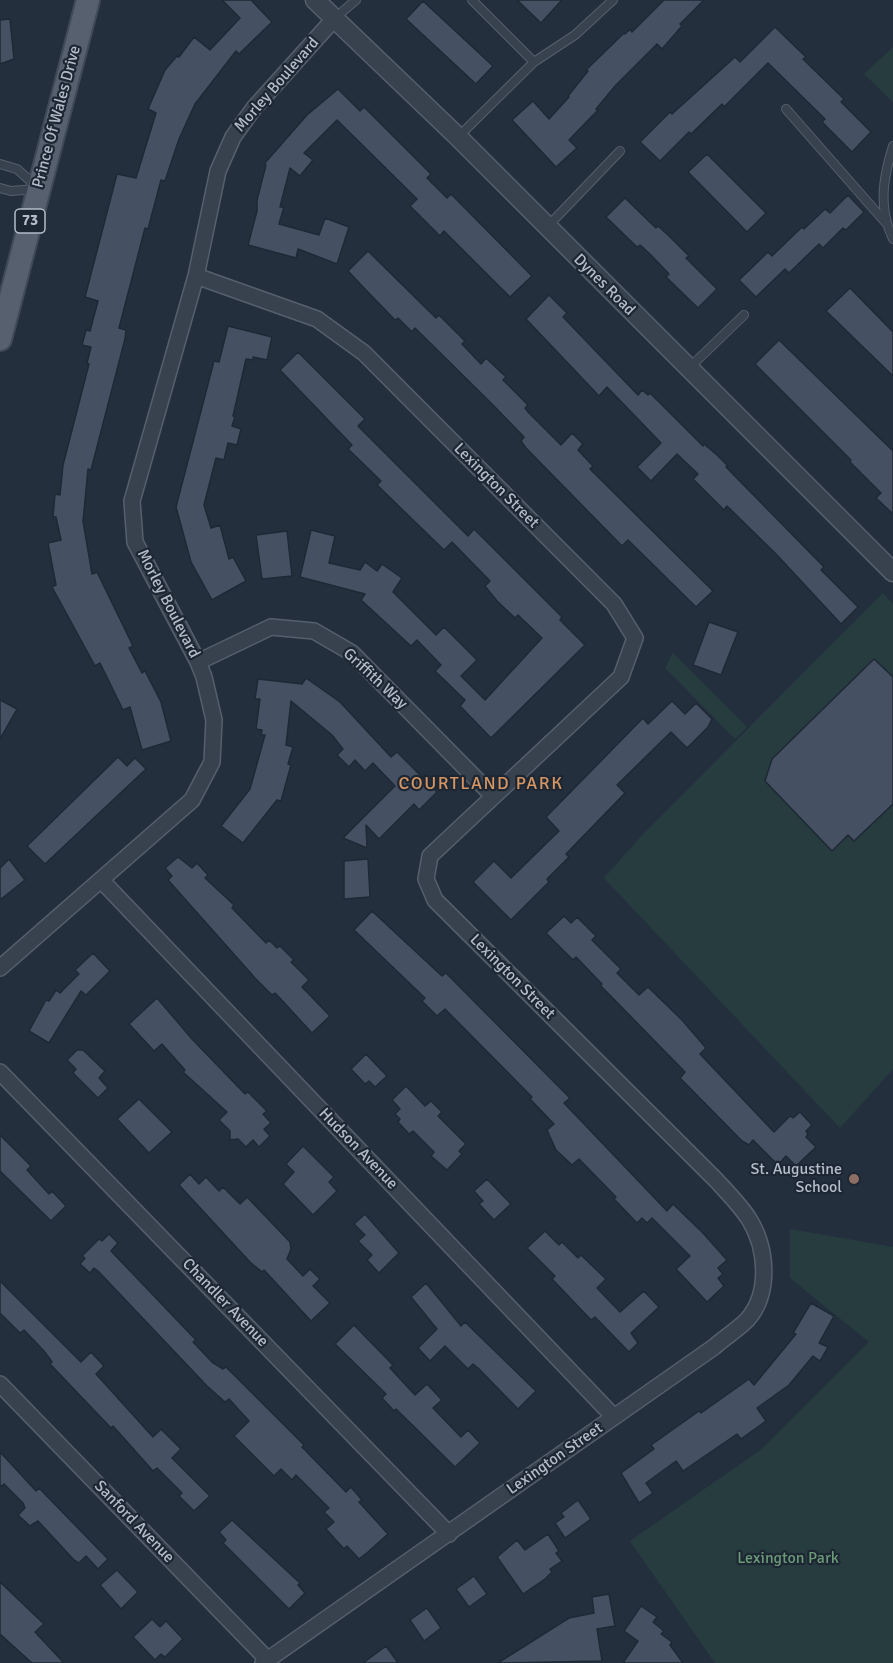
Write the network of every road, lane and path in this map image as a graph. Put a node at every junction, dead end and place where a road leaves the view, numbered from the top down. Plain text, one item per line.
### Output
1 (88, 0) edge
2 (315, 0) edge
3 (356, 0) edge
4 (472, 0) edge
5 (613, 0) edge
6 (334, 19) junction
7 (534, 62) junction
8 (786, 109) dead end
9 (458, 137) junction
10 (893, 146) edge
11 (620, 151) dead end
12 (0, 164) edge
13 (0, 188) edge
14 (38, 188) junction
15 (886, 223) junction
16 (547, 228) junction
17 (893, 239) edge
18 (196, 276) junction
19 (744, 315) dead end
20 (0, 339) edge
21 (688, 369) junction
22 (893, 572) edge
23 (198, 662) junction
24 (493, 796) junction
25 (102, 881) junction
26 (0, 968) edge
27 (0, 1072) edge
28 (0, 1384) edge
29 (614, 1417) junction
30 (449, 1534) junction
31 (265, 1661) edge

1 - 14 main road, Prince Of Wales Drive / 73
2 - 6 street, Dynes Road
3 - 6 lane
4 - 7 lane
5 - 7 lane
6 - 9 street, Dynes Road
6 - 18 street, Morley Boulevard
7 - 9 lane
8 - 15 lane
9 - 16 street, Dynes Road
10 - 15 lane
11 - 16 lane
12 - 14 lane
13 - 14 lane
14 - 20 main road, Prince Of Wales Drive / 73
15 - 17 lane
16 - 21 street, Dynes Road
18 - 23 street, Morley Boulevard
18 - 24 street, Lexington Street
19 - 21 lane
21 - 22 street, Dynes Road
23 - 24 street, Griffith Way
23 - 25 street, Morley Boulevard
24 - 29 street, Lexington Street
25 - 26 street, Morley Boulevard
25 - 29 street, Hudson Avenue
27 - 30 street, Chandler Avenue
28 - 31 street, Sanford Avenue
29 - 30 street, Lexington Street
30 - 31 street, Lexington Street

